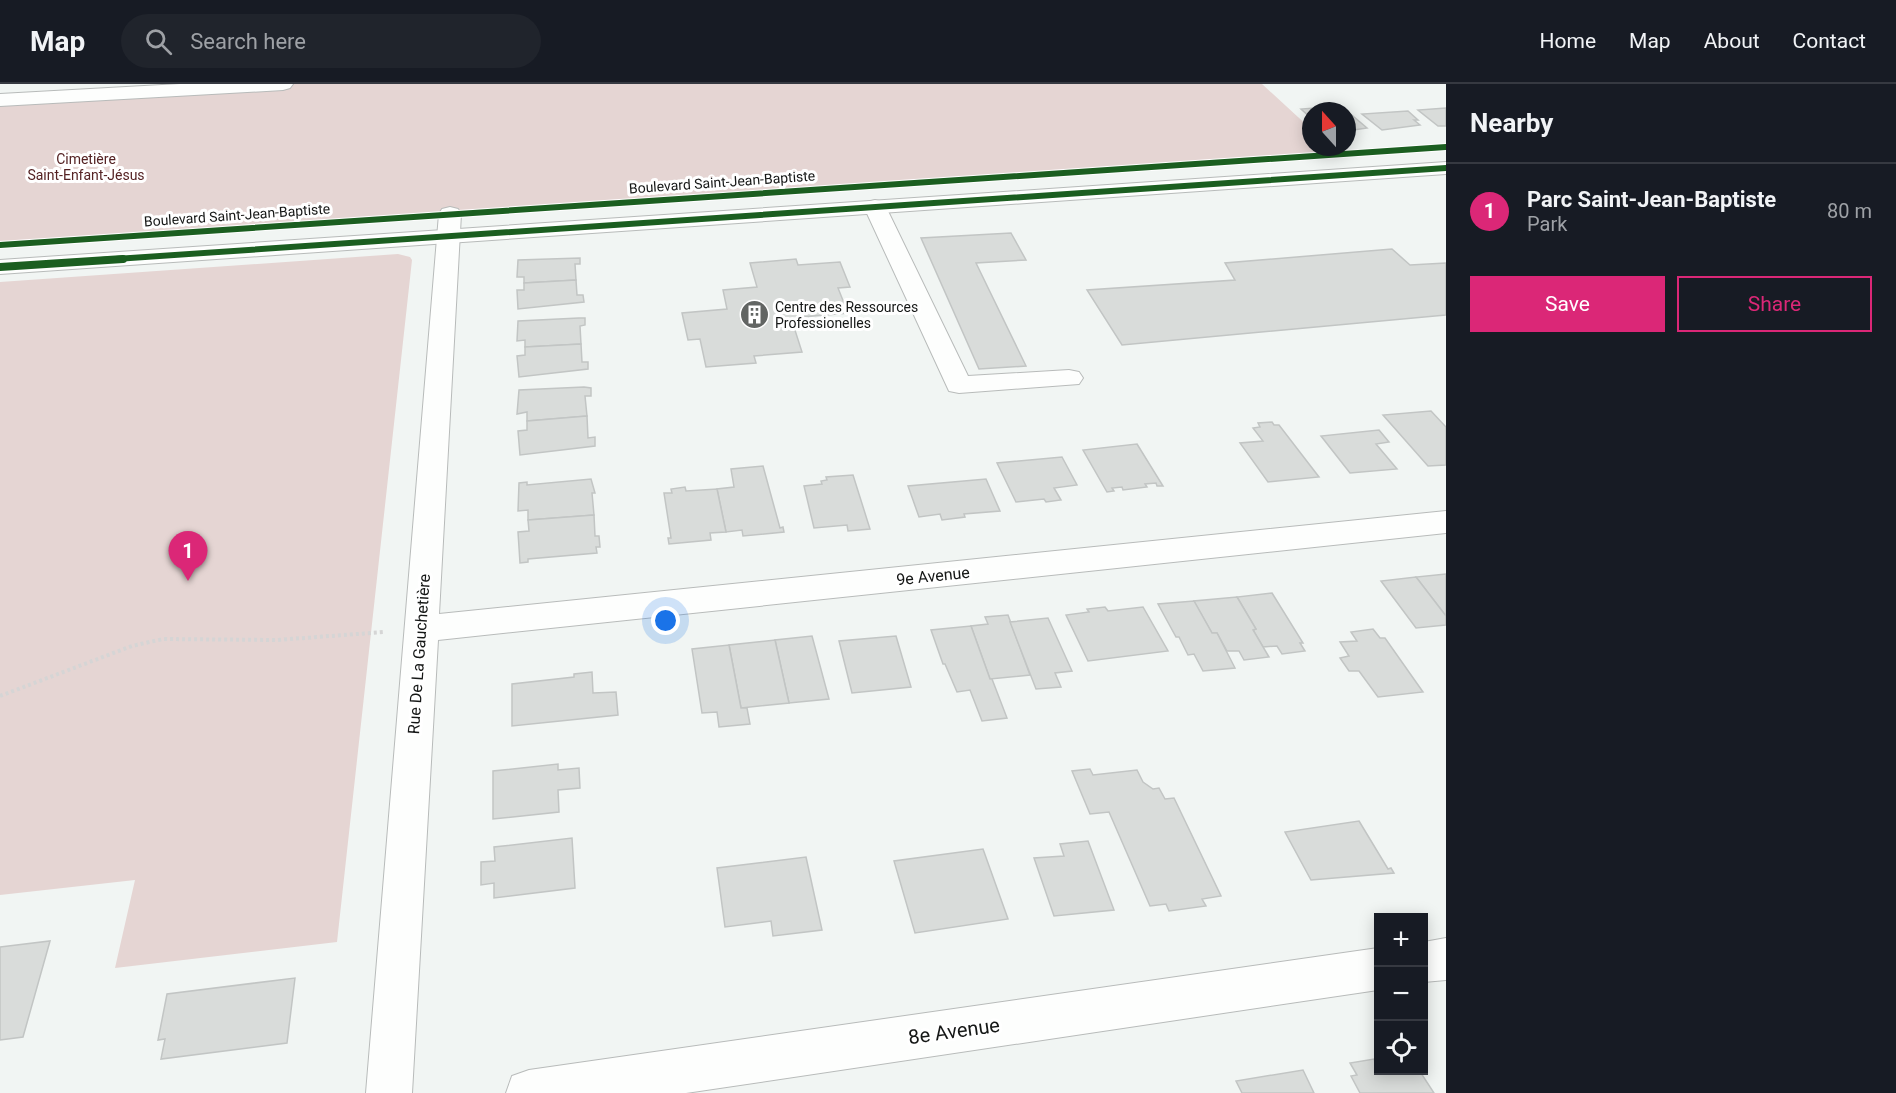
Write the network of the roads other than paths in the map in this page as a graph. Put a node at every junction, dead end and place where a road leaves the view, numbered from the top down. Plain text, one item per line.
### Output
1 (281, 84) edge
2 (0, 100) edge
3 (1441, 152) edge
4 (1446, 168) edge
5 (875, 207) junction
6 (449, 226) junction
7 (0, 245) edge
8 (0, 267) edge
9 (1069, 378) dead end
10 (1446, 522) edge
11 (420, 629) junction
12 (1446, 959) edge
13 (1428, 961) edge
14 (1374, 970) edge
15 (389, 1093) edge
16 (529, 1093) edge

1 - 2 main road
3 - 6 main road, Boulevard Saint-Jean-Baptiste
4 - 5 main road, Boulevard Saint-Jean-Baptiste
5 - 6 main road, Boulevard Saint-Jean-Baptiste
5 - 9 main road
6 - 7 main road, Boulevard Saint-Jean-Baptiste
6 - 8 main road, Boulevard Saint-Jean-Baptiste
6 - 11 main road, Rue De La Gauchetière
10 - 11 main road, 9e Avenue
11 - 15 main road, Rue De La Gauchetière
12 - 13 main road
14 - 16 main road, 8e Avenue

